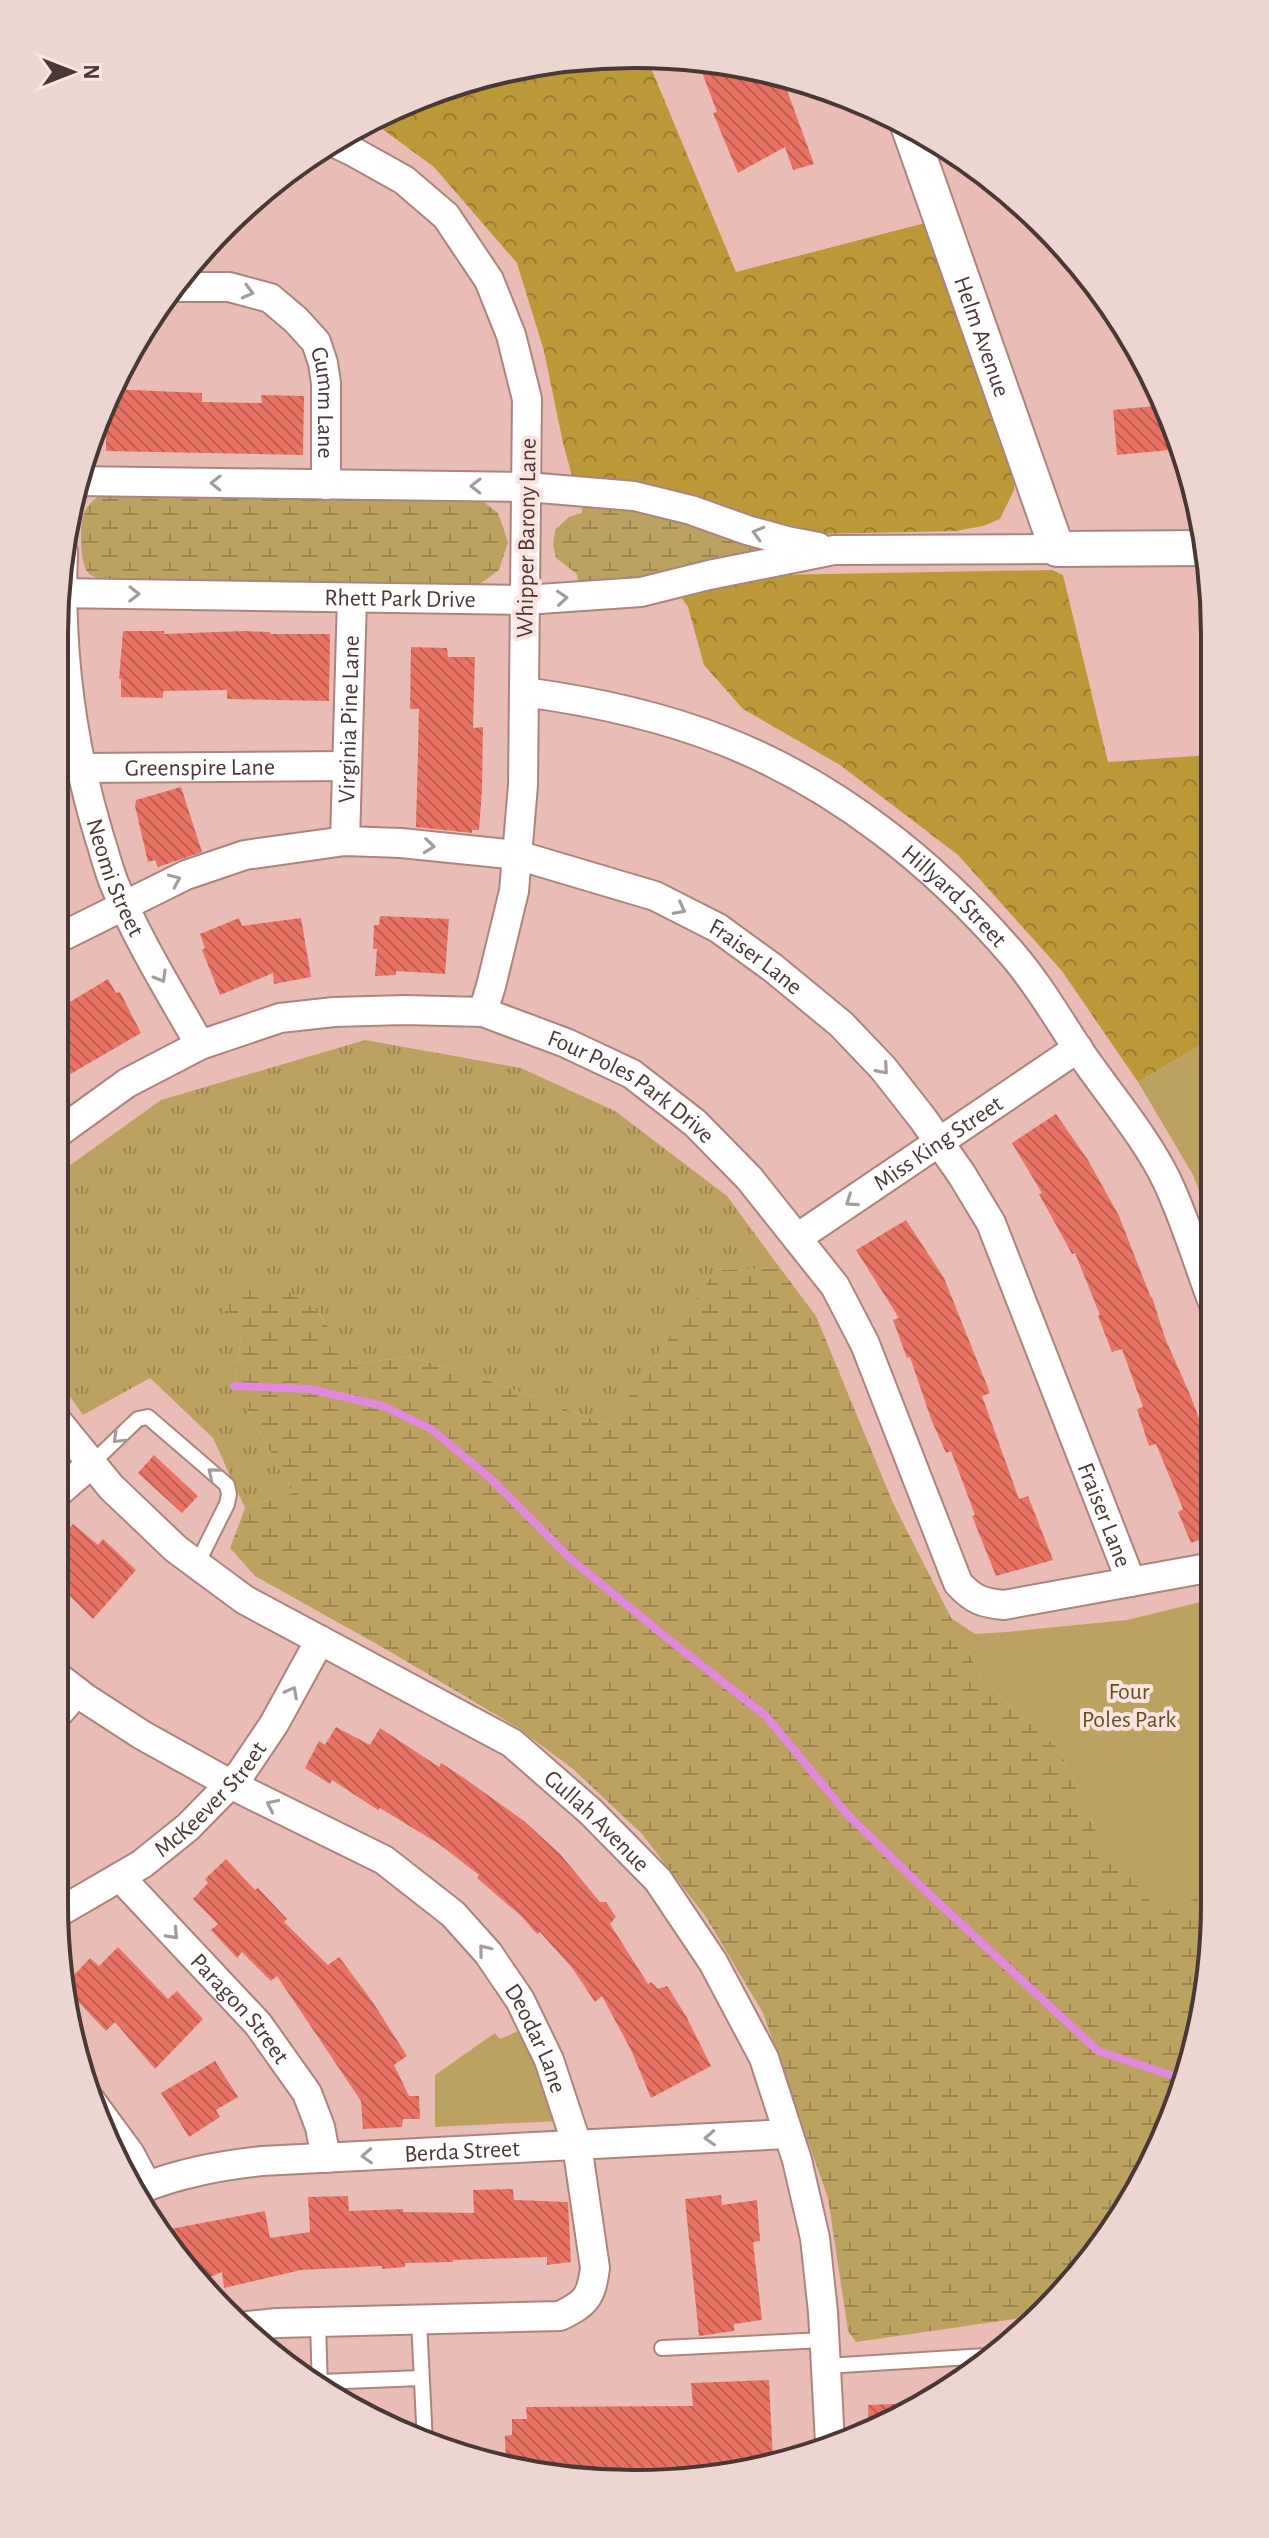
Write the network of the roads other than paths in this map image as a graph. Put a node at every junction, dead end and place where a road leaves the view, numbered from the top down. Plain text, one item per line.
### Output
1 (914, 142) edge
2 (345, 148) edge
3 (187, 287) edge
4 (89, 481) edge
5 (326, 485) junction
6 (527, 487) junction
7 (1194, 548) edge
8 (1057, 549) junction
9 (834, 550) junction
10 (69, 593) edge
11 (352, 598) junction
12 (525, 600) junction
13 (524, 692) junction
14 (68, 696) edge
15 (68, 764) edge
16 (347, 766) junction
17 (345, 841) junction
18 (517, 855) junction
19 (124, 904) junction
20 (68, 933) edge
21 (483, 1012) junction
22 (200, 1045) junction
23 (1078, 1048) junction
24 (68, 1126) edge
25 (939, 1142) junction
26 (797, 1238) junction
27 (1201, 1271) edge
28 (68, 1435) edge
29 (91, 1464) junction
30 (68, 1484) edge
31 (197, 1564) junction
32 (1201, 1569) edge
33 (1131, 1582) junction
34 (320, 1640) junction
35 (68, 1685) edge
36 (77, 1692) junction
37 (68, 1702) edge
38 (230, 1784) junction
39 (120, 1877) junction
40 (68, 1907) edge
41 (788, 2134) junction
42 (120, 2140) edge
43 (577, 2145) junction
44 (326, 2158) junction
45 (137, 2175) edge
46 (144, 2187) edge
47 (419, 2320) junction
48 (318, 2322) junction
49 (257, 2325) edge
50 (662, 2348) dead end
51 (825, 2353) junction
52 (975, 2356) edge
53 (320, 2375) edge
54 (421, 2378) junction
55 (336, 2385) edge
56 (424, 2429) edge
57 (830, 2435) edge

1 - 8 street, Helm Avenue
2 - 6 street, Whipper Barony Lane
3 -> 5 street, Gumm Lane
5 -> 4 street, Rhett Park Drive
6 -> 5 street, Rhett Park Drive
9 -> 6 street, Rhett Park Drive
6 - 12 street, Whipper Barony Lane
7 - 8 street
8 - 9 street, Rhett Park Drive
12 -> 9 street, Rhett Park Drive
10 -> 11 street, Rhett Park Drive
11 - 12 street, Rhett Park Drive
11 - 16 street, Virginia Pine Lane
12 - 13 street, Whipper Barony Lane
13 - 18 street, Whipper Barony Lane
13 - 23 street, Hillyard Street
14 - 15 street, Neomi Street
15 - 16 street, Greenspire Lane
15 - 19 street, Neomi Street
16 - 17 street, Virginia Pine Lane
17 -> 18 street, Fraiser Lane
19 -> 17 street, Fraiser Lane
18 - 21 street, Whipper Barony Lane
18 -> 25 street, Fraiser Lane
19 - 20 street, Fraiser Lane
19 -> 22 street, Neomi Street
21 - 22 street, Four Poles Park Drive
21 - 26 street, Four Poles Park Drive
22 - 24 street, Four Poles Park Drive
23 - 25 street, Miss King Street
23 - 27 street, Hillyard Street
25 -> 26 street, Miss King Street
25 - 33 street, Fraiser Lane
26 - 33 street, Four Poles Park Drive
28 - 29 street, Gullah Avenue
29 - 30 street
29 - 31 street, Gullah Avenue
31 -> 29 lane
31 - 34 street, Gullah Avenue
32 - 33 street
38 -> 34 street, McKeever Street
34 - 41 street, Gullah Avenue
35 - 36 street, Deodar Lane
36 - 37 street
36 - 38 street, Deodar Lane
38 - 39 street, McKeever Street
43 -> 38 street, Deodar Lane
39 - 40 street, McKeever Street
39 -> 44 street, Paragon Street
41 -> 43 street, Berda Street
41 - 51 street, Gullah Avenue
42 - 45 street
43 -> 44 street, Berda Street
43 - 47 street, Deodar Lane
44 - 46 street, Berda Street
47 - 48 street, Deodar Lane
47 - 54 lane
48 - 49 street, Deodar Lane
48 - 53 lane
50 - 51 lane
51 - 52 lane
51 - 57 street, Gullah Avenue
54 - 55 lane
54 - 56 lane

